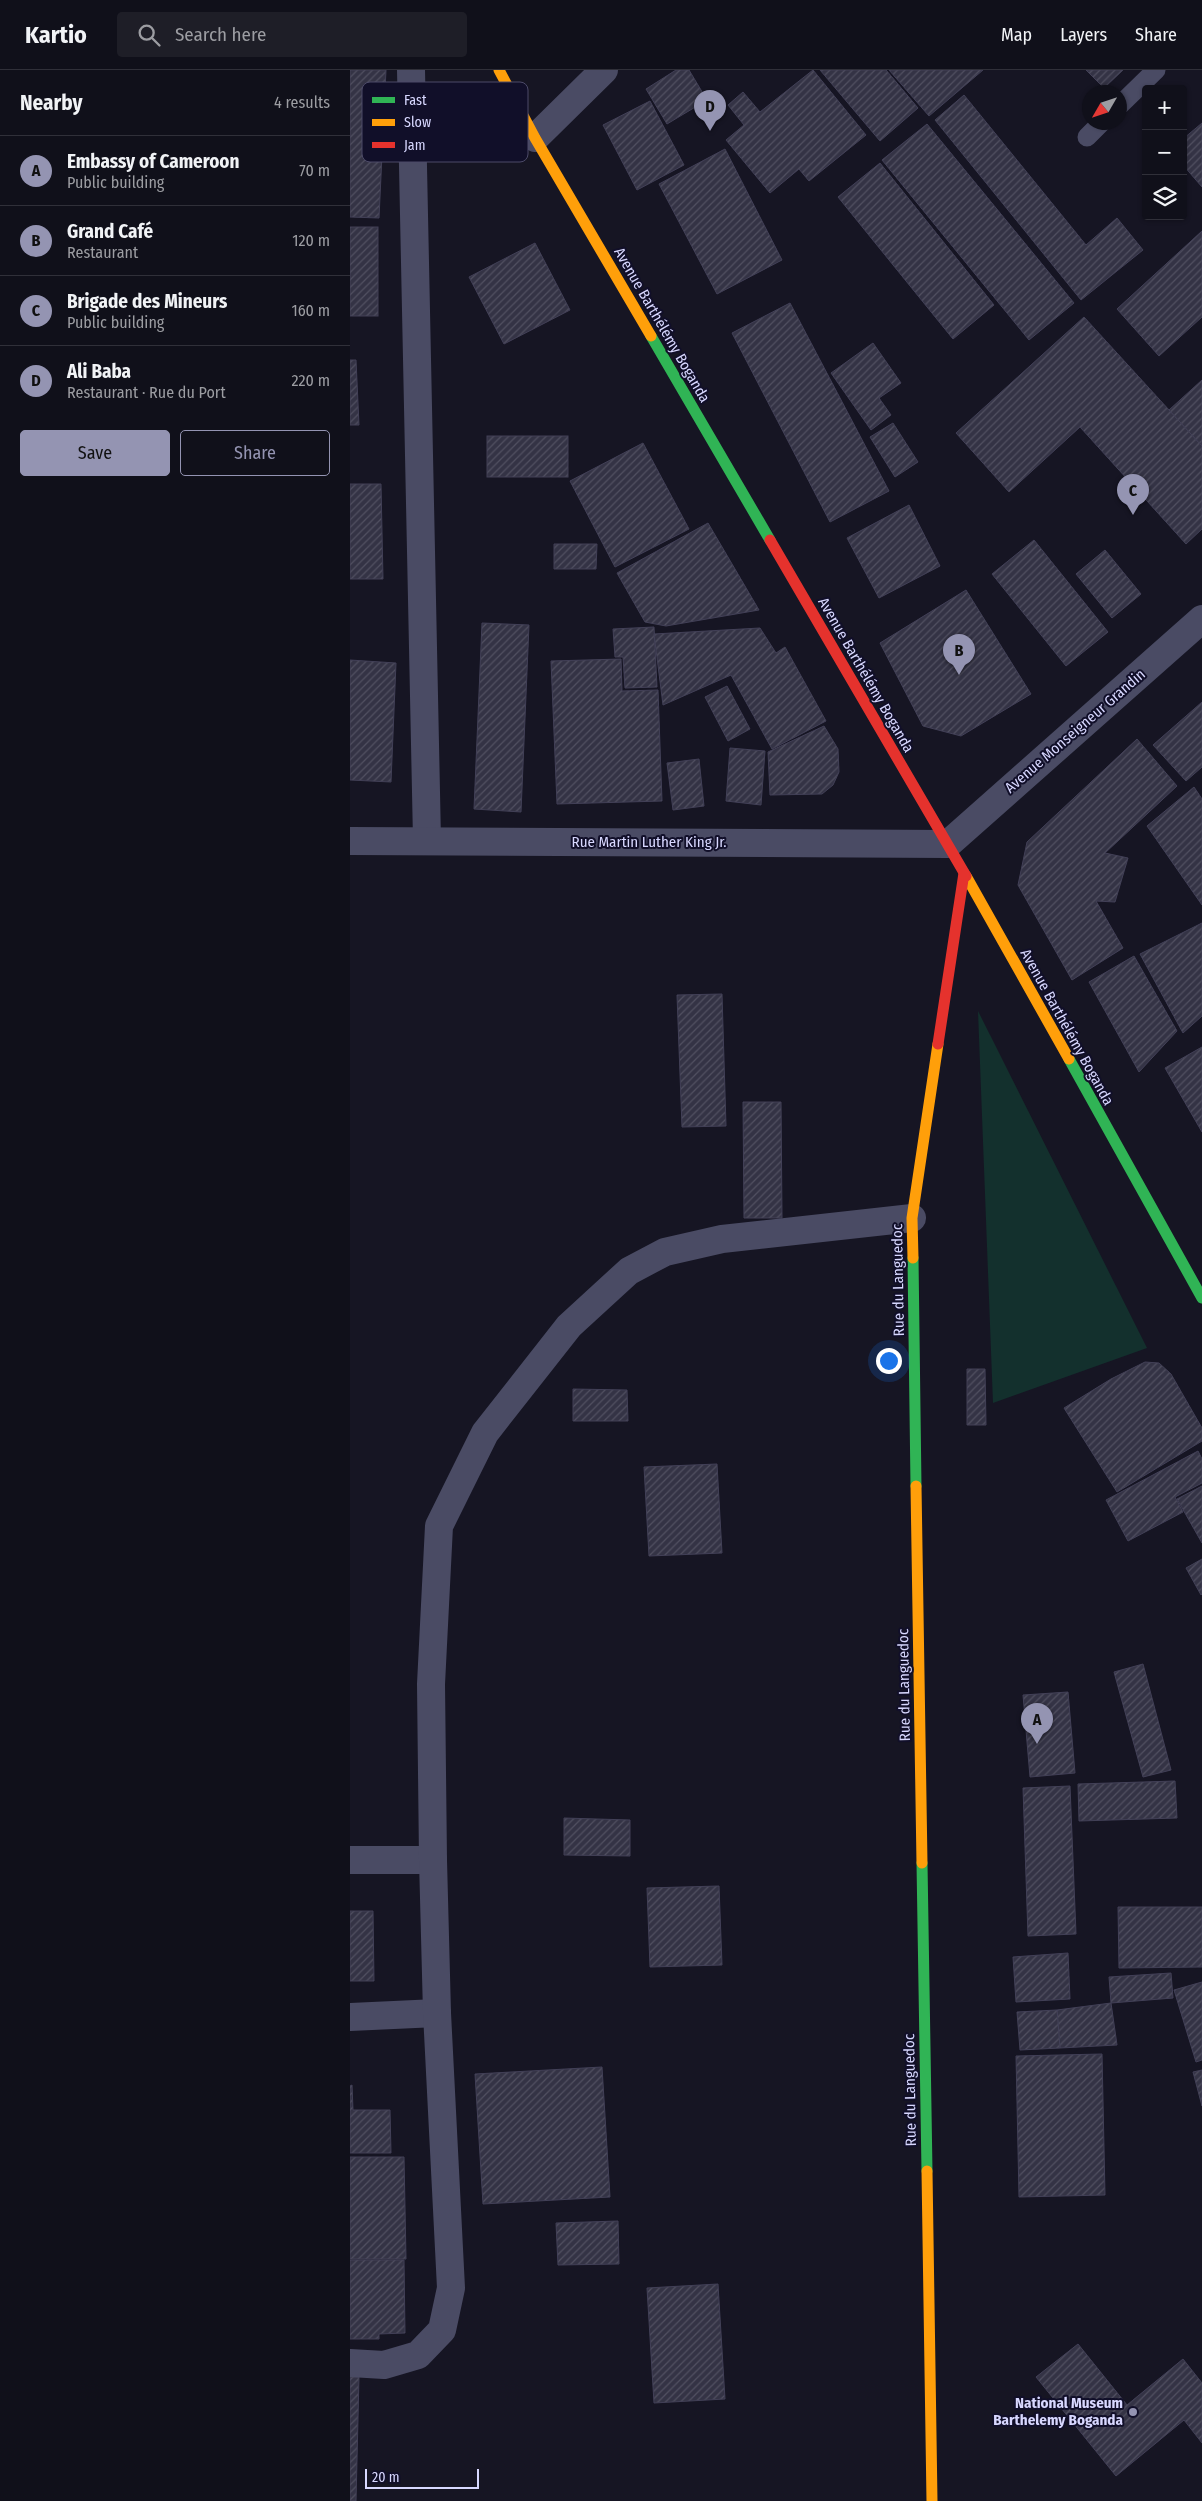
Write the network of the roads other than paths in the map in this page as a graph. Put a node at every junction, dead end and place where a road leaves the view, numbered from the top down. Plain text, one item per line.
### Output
1 (499, 70) edge
2 (604, 70) edge
3 (1156, 70) edge
4 (505, 82) edge
5 (1127, 99) edge
6 (528, 125) edge
7 (1094, 130) edge
8 (1087, 137) dead end
9 (535, 138) junction
10 (413, 162) edge
11 (1202, 619) edge
12 (427, 840) junction
13 (350, 841) edge
14 (948, 844) junction
15 (964, 872) junction
16 (912, 1218) junction
17 (1202, 1298) edge
18 (350, 1860) edge
19 (433, 1860) junction
20 (437, 2013) junction
21 (350, 2017) edge
22 (350, 2363) edge
23 (932, 2501) edge

1 - 4 street, Avenue Barthélémy Boganda
2 - 9 street
3 - 5 lane
6 - 9 street, Avenue Barthélémy Boganda
7 - 8 lane
9 - 14 street, Avenue Barthélémy Boganda
10 - 12 street
11 - 14 street, Avenue Monseigneur Grandin
12 - 13 street, Rue Martin Luther King Jr.
12 - 14 street, Rue Martin Luther King Jr.
14 - 15 street, Avenue Barthélémy Boganda
15 - 16 street, Rue du Languedoc
15 - 17 street, Avenue Barthélémy Boganda
16 - 19 street
16 - 23 street, Rue du Languedoc
18 - 19 street
19 - 20 street
20 - 21 street
20 - 22 street

